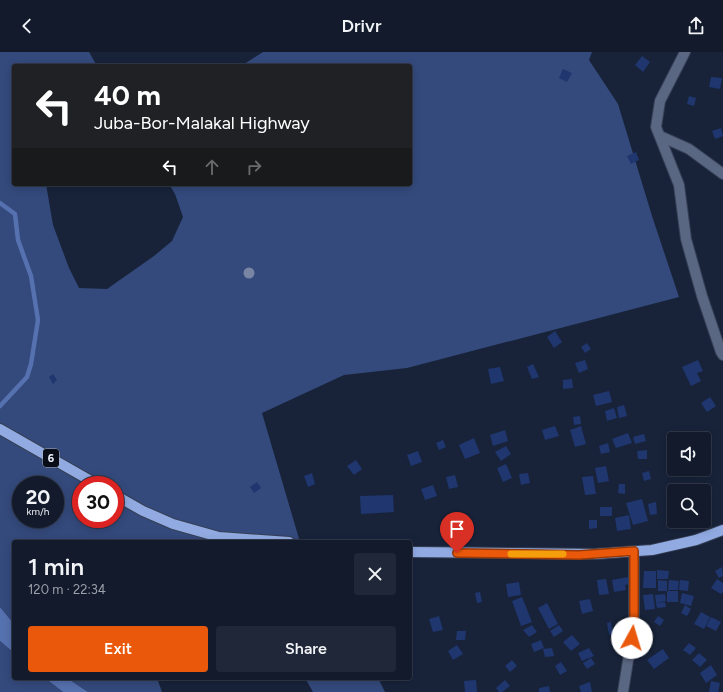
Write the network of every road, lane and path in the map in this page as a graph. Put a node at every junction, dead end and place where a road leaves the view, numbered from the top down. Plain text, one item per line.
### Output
1 (685, 52) edge
2 (660, 136) junction
3 (723, 174) edge
4 (723, 355) edge
5 (2, 431) edge
6 (82, 476) edge
7 (124, 500) edge
8 (723, 530) edge
9 (261, 540) edge
10 (634, 551) junction
11 (412, 552) edge
12 (623, 692) edge

1 - 2 street
2 - 3 street
2 - 4 street
5 - 6 main road, 6
7 - 9 main road
8 - 10 main road
10 - 11 main road
10 - 12 street

